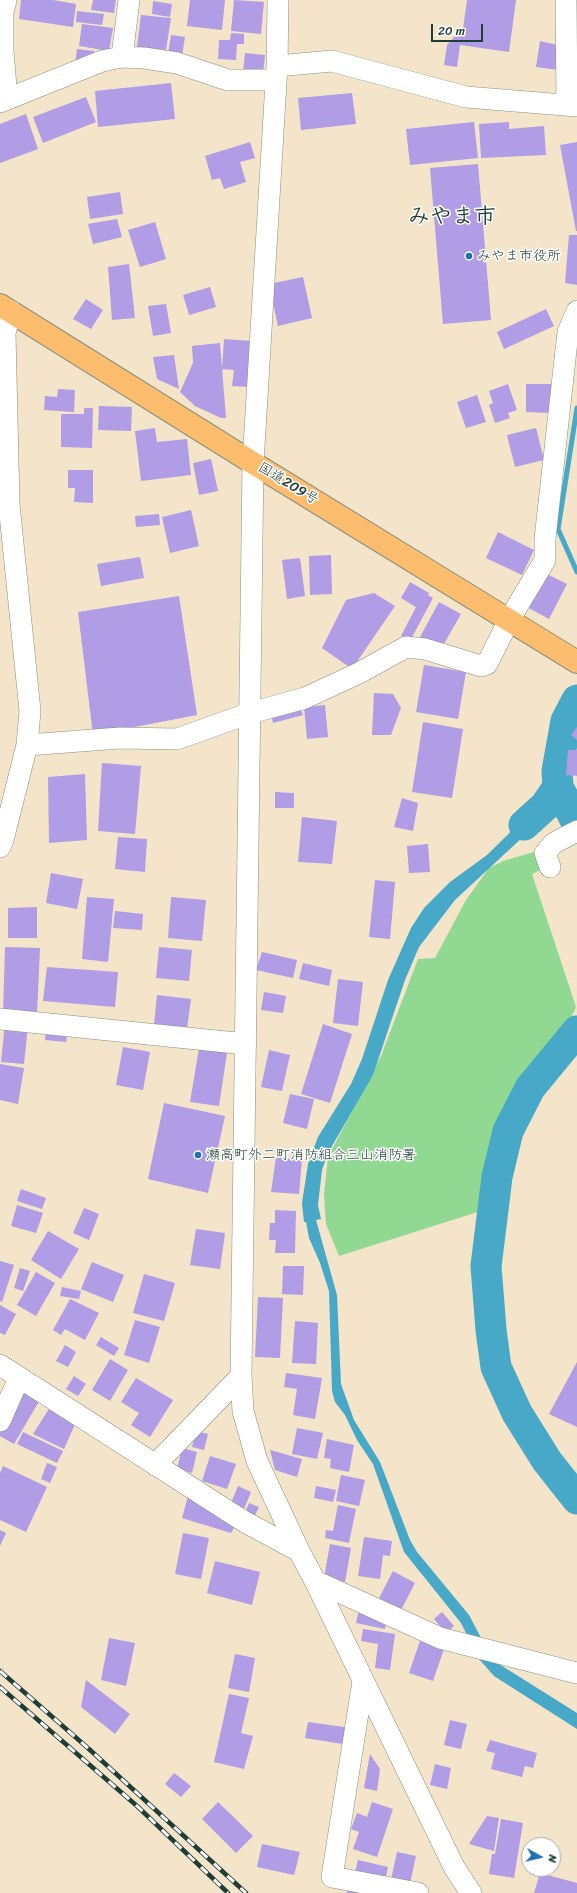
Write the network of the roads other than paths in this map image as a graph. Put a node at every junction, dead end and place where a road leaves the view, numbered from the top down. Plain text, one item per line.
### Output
1 (6, 0) edge
2 (129, 0) edge
3 (278, 0) edge
4 (566, 0) edge
5 (122, 57) junction
6 (276, 73) junction
7 (4, 100) edge
8 (572, 105) edge
9 (5, 308) edge
10 (577, 311) edge
11 (253, 463) junction
12 (509, 620) junction
13 (577, 662) edge
14 (250, 714) junction
15 (27, 745) junction
16 (577, 831) edge
17 (0, 847) edge
18 (550, 868) dead end
19 (0, 1019) edge
20 (246, 1044) junction
21 (0, 1365) edge
22 (241, 1376) junction
23 (19, 1378) junction
24 (0, 1421) edge
25 (155, 1465) junction
26 (299, 1551) junction
27 (316, 1582) junction
28 (577, 1673) edge
29 (363, 1681) junction
30 (418, 1893) edge
31 (471, 1893) edge

1 - 7 street
2 - 5 street
3 - 6 street
4 - 8 street
5 - 6 street
5 - 7 street
6 - 8 street
6 - 11 street
9 - 11 highway, 国道209号
9 - 15 street
10 - 12 street
11 - 12 highway, 国道209号
11 - 14 street
12 - 13 highway, 国道209号
12 - 14 street
14 - 15 street
14 - 20 street
15 - 17 street
16 - 18 street
19 - 20 street
20 - 22 street
21 - 23 street
22 - 25 street
22 - 26 street
23 - 24 street
23 - 25 street
25 - 26 street
26 - 27 street
27 - 28 street
27 - 29 street
29 - 30 street
29 - 31 street

